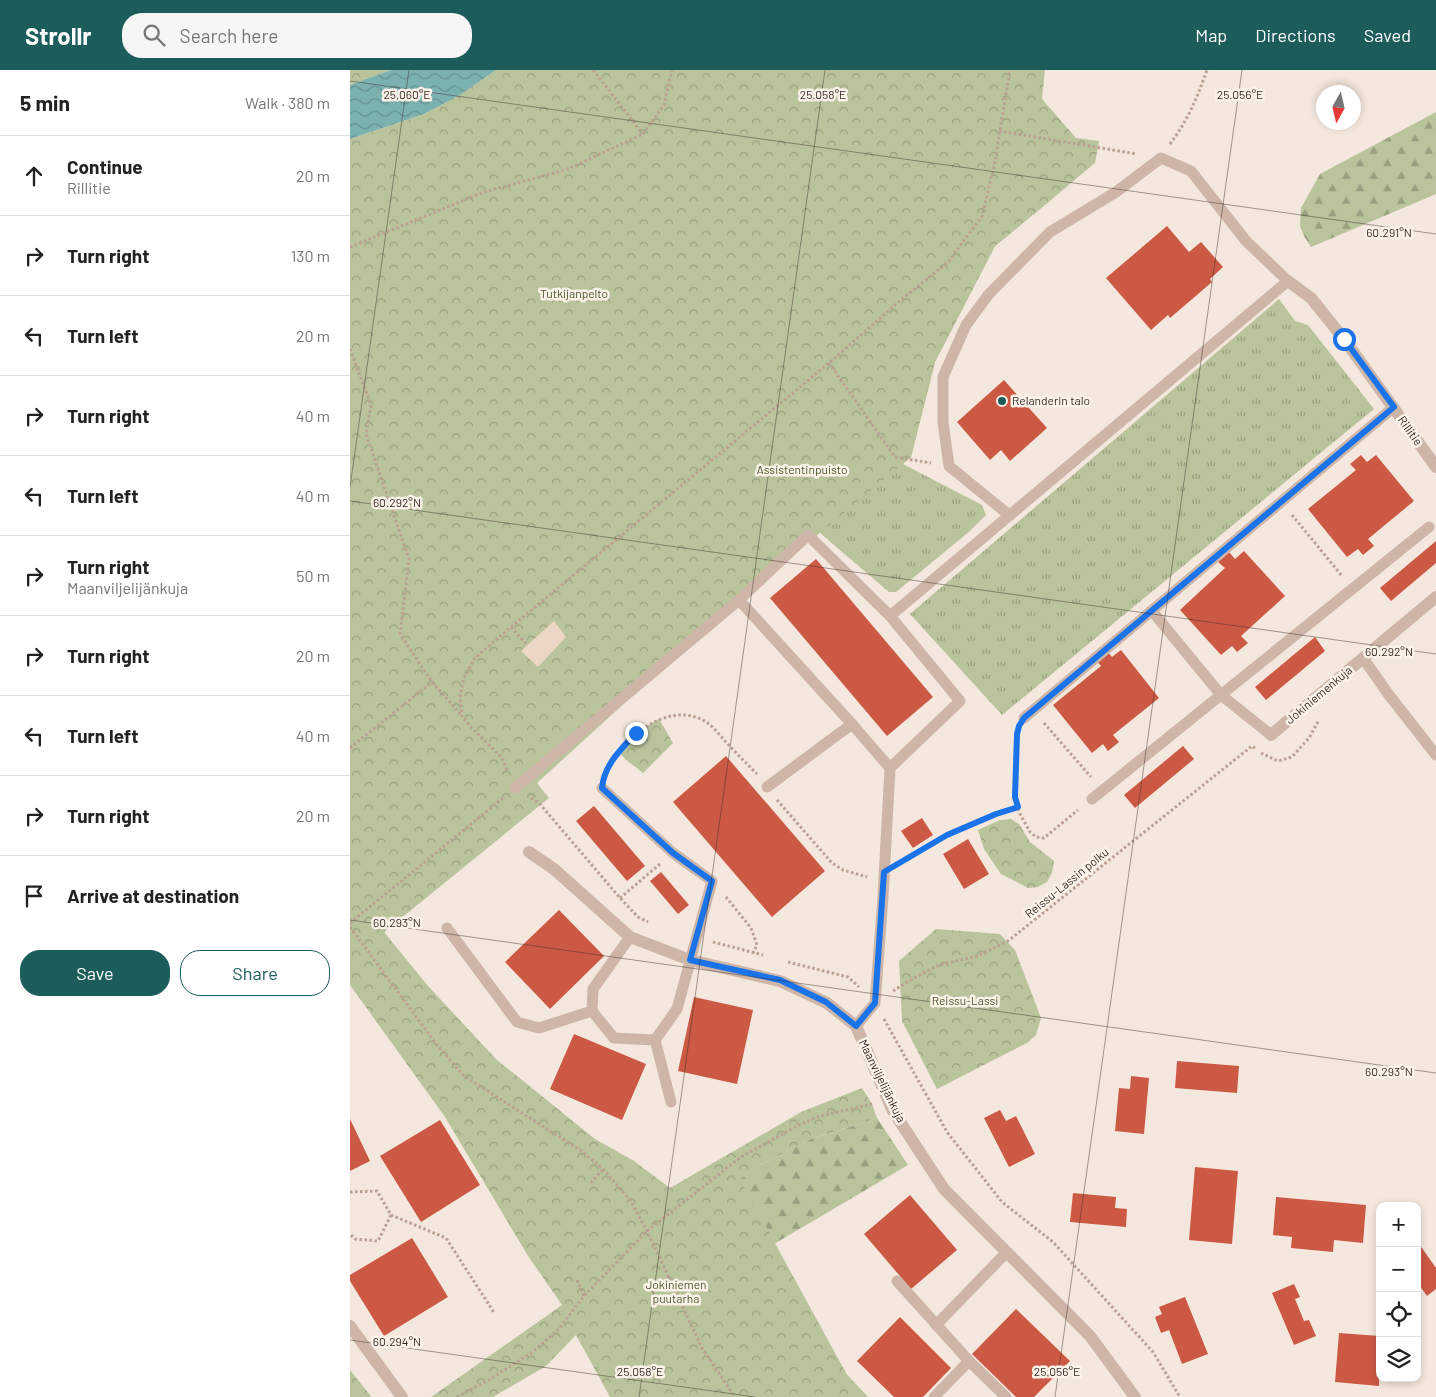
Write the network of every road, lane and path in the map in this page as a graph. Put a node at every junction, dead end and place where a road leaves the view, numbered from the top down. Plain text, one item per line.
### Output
1 (593, 70) edge
2 (672, 70) edge
3 (1010, 70) edge
4 (1207, 70) edge
5 (999, 131) junction
6 (643, 134) junction
7 (1161, 158) junction
8 (350, 247) edge
9 (1288, 281) junction
10 (350, 349) edge
11 (829, 363) junction
12 (1394, 407) junction
13 (949, 466) junction
14 (1436, 467) edge
15 (1281, 502) junction
16 (1009, 515) junction
17 (1429, 528) dead end
18 (1352, 588) junction
19 (1436, 597) edge
20 (739, 600) junction
21 (1152, 612) junction
22 (890, 616) junction
23 (511, 627) junction
24 (527, 644) dead end
25 (1363, 658) junction
26 (432, 682) junction
27 (1221, 695) junction
28 (1034, 710) junction
29 (462, 716) junction
30 (1024, 718) joint
31 (852, 724) junction
32 (1271, 735) joint
33 (1252, 746) dead end
34 (350, 748) edge
35 (1436, 755) edge
36 (890, 768) junction
37 (757, 774) dead end
38 (767, 787) dead end
39 (515, 788) junction
40 (602, 788) joint
41 (1102, 790) junction
42 (1092, 799) joint
43 (1018, 807) junction
44 (787, 813) dead end
45 (529, 852) dead end
46 (673, 853) junction
47 (884, 877) junction
48 (712, 881) junction
49 (620, 898) dead end
50 (350, 925) edge
51 (447, 928) dead end
52 (630, 937) junction
53 (753, 953) dead end
54 (690, 960) junction
55 (875, 1003) junction
56 (592, 1011) junction
57 (856, 1026) junction
58 (655, 1040) junction
59 (671, 1102) dead end
60 (890, 1102) junction
61 (603, 1169) junction
62 (591, 1183) dead end
63 (350, 1192) edge
64 (391, 1214) junction
65 (647, 1231) junction
66 (350, 1234) edge
67 (1006, 1253) junction
68 (577, 1280) dead end
69 (896, 1281) dead end
70 (584, 1296) junction
71 (495, 1314) dead end
72 (936, 1325) junction
73 (350, 1326) edge
74 (970, 1361) junction
75 (402, 1397) edge
76 (457, 1397) edge
77 (735, 1397) edge
78 (934, 1397) edge
79 (1006, 1397) edge
80 (1135, 1397) edge

1 - 6 path
2 - 6 path
3 - 5 path
4 - 7 path
5 - 7 path
5 - 11 path
6 - 8 path
7 - 9 lane
7 - 13 lane
9 - 12 street, Rillitie
9 - 16 lane
10 - 26 path
11 - 13 path
11 - 23 path
12 - 14 street, Rillitie
12 - 15 lane
13 - 16 lane
15 - 18 path
15 - 21 lane
16 - 22 lane
17 - 18 lane
18 - 27 lane
19 - 25 street, Jokiniemenkuja
20 - 22 lane
20 - 31 lane
20 - 39 lane
21 - 27 lane
21 - 28 lane
22 - 36 lane
23 - 24 path
23 - 29 path
25 - 32 street, Jokiniemenkuja
25 - 35 lane
26 - 29 path
26 - 34 path
27 - 32 lane
27 - 41 lane
28 - 30 lane
28 - 41 path
29 - 39 path
30 - 43 path
31 - 36 lane
31 - 38 lane
33 - 55 path, Reissu-Lassin polku
36 - 47 lane
37 - 40 path
39 - 50 path
40 - 46 lane
41 - 42 lane
42 - 43 path
43 - 47 path
44 - 47 path
45 - 52 street, Maanviljelijänkuja
46 - 48 lane
46 - 49 path
47 - 55 lane
48 - 53 path
48 - 54 lane
50 - 61 path
51 - 56 lane
52 - 54 street, Maanviljelijänkuja
52 - 56 lane
54 - 57 street, Maanviljelijänkuja
54 - 58 lane
55 - 57 lane
56 - 58 lane
57 - 60 street, Maanviljelijänkuja
58 - 59 lane
60 - 65 path
60 - 67 street, Maanviljelijänkuja
61 - 62 path
61 - 65 path
63 - 64 path
64 - 66 path
64 - 71 path
65 - 70 path
65 - 77 path
67 - 72 lane
67 - 80 street, Maanviljelijänkuja
68 - 70 path
69 - 72 lane
70 - 76 path
72 - 74 lane
73 - 75 street
74 - 78 lane
74 - 79 lane

